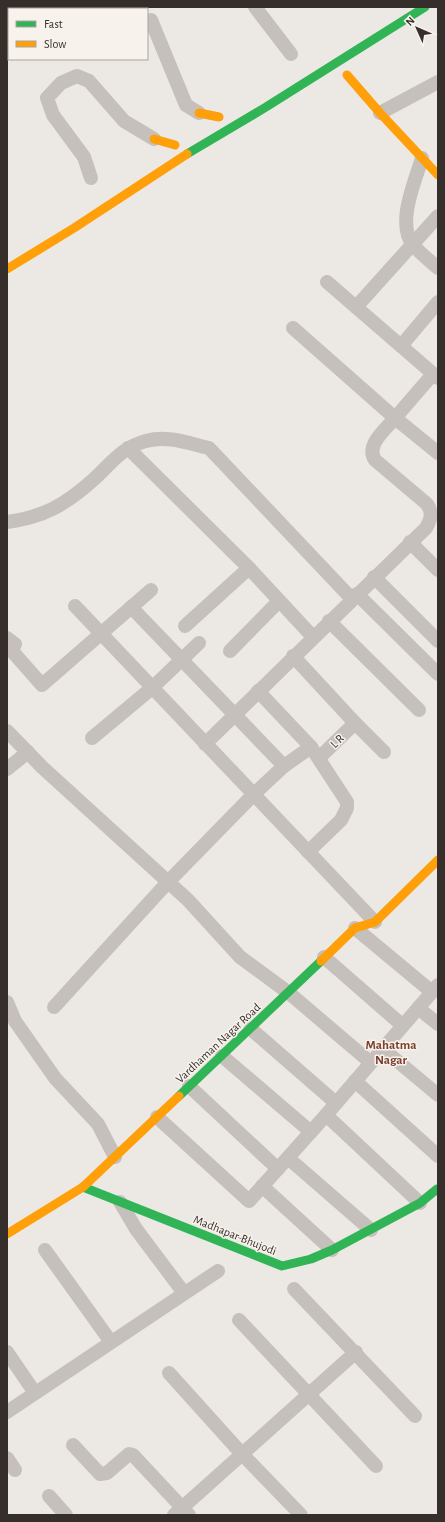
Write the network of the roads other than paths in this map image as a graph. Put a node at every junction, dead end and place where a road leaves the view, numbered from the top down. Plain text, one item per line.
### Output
1 (255, 7) edge
2 (425, 7) edge
3 (151, 20) dead end
4 (291, 54) dead end
5 (347, 75) dead end
6 (438, 82) edge
7 (199, 113) joint
8 (380, 113) junction
9 (219, 117) dead end
10 (154, 139) joint
11 (175, 145) dead end
12 (422, 158) junction
13 (438, 175) edge
14 (91, 178) dead end
15 (438, 216) edge
16 (413, 244) junction
17 (438, 268) edge
18 (7, 269) edge
19 (327, 282) dead end
20 (438, 302) edge
21 (356, 307) junction
22 (293, 328) dead end
23 (401, 346) junction
24 (436, 376) edge
25 (395, 418) junction
26 (128, 448) junction
27 (438, 453) edge
28 (7, 522) edge
29 (410, 542) junction
30 (249, 568) junction
31 (438, 570) edge
32 (374, 577) junction
33 (151, 590) dead end
34 (355, 597) junction
35 (280, 601) junction
36 (75, 606) dead end
37 (130, 607) junction
38 (329, 622) junction
39 (186, 626) dead end
40 (102, 634) junction
41 (313, 637) junction
42 (7, 638) edge
43 (438, 641) edge
44 (199, 643) dead end
45 (230, 651) dead end
46 (10, 655) edge
47 (293, 656) junction
48 (181, 659) junction
49 (438, 674) edge
50 (152, 688) junction
51 (258, 691) junction
52 (419, 710) dead end
53 (234, 715) junction
54 (355, 723) junction
55 (7, 731) edge
56 (92, 738) dead end
57 (205, 744) junction
58 (311, 747) junction
59 (28, 752) junction
60 (384, 752) dead end
61 (319, 758) junction
62 (284, 766) junction
63 (7, 769) edge
64 (253, 795) junction
65 (308, 852) junction
66 (438, 861) edge
67 (168, 882) junction
68 (375, 922) junction
69 (355, 928) junction
70 (324, 957) junction
71 (435, 989) edge
72 (289, 993) junction
73 (7, 1002) edge
74 (54, 1007) dead end
75 (418, 1008) junction
76 (438, 1024) edge
77 (402, 1026) junction
78 (251, 1029) junction
79 (383, 1049) junction
80 (222, 1056) junction
81 (370, 1062) junction
82 (355, 1081) junction
83 (189, 1086) junction
84 (438, 1095) edge
85 (336, 1103) junction
86 (326, 1116) junction
87 (157, 1117) junction
88 (311, 1132) junction
89 (438, 1156) edge
90 (116, 1157) junction
91 (288, 1158) junction
92 (278, 1169) junction
93 (262, 1186) junction
94 (83, 1187) junction
95 (438, 1189) edge
96 (120, 1202) junction
97 (420, 1203) junction
98 (371, 1230) junction
99 (7, 1234) edge
100 (44, 1250) dead end
101 (332, 1250) junction
102 (218, 1271) dead end
103 (294, 1289) dead end
104 (184, 1293) junction
105 (239, 1320) dead end
106 (111, 1342) junction
107 (7, 1352) edge
108 (356, 1352) junction
109 (169, 1373) dead end
110 (35, 1393) junction
111 (308, 1394) junction
112 (7, 1412) edge
113 (415, 1416) dead end
114 (73, 1445) dead end
115 (242, 1454) junction
116 (376, 1466) dead end
117 (48, 1496) dead end
118 (182, 1512) edge
119 (66, 1515) edge
120 (301, 1515) edge

1 - 4 street
2 - 18 main road
3 - 7 street
5 - 8 main road
6 - 8 street
7 - 9 main road
8 - 12 main road
10 - 11 main road
10 - 14 street
12 - 13 main road
12 - 16 street
15 - 16 street
16 - 17 street
16 - 21 street
19 - 21 street
20 - 23 street
21 - 23 street
22 - 25 street
23 - 24 street
24 - 25 street
25 - 27 street
25 - 29 street
26 - 28 street
26 - 30 street
26 - 34 street
29 - 31 street
29 - 32 street
30 - 35 street
30 - 39 street
32 - 34 street
32 - 43 street
33 - 37 street
34 - 38 street
34 - 49 street
35 - 41 street
35 - 45 street
36 - 40 street
37 - 40 street
37 - 48 street
38 - 41 street
38 - 52 street
40 - 46 street
40 - 50 street
41 - 47 street
42 - 46 street
44 - 48 street
47 - 51 street
47 - 54 street
48 - 50 street
48 - 53 street
50 - 56 street
50 - 57 street
51 - 53 street
51 - 58 street
53 - 57 street
53 - 62 street
54 - 60 street
54 - 61 street, L R
55 - 59 street
57 - 64 street
58 - 61 street
58 - 62 street
59 - 63 street
59 - 67 street
61 - 65 street
62 - 64 street
64 - 65 street
64 - 67 street
65 - 68 street
66 - 68 main road, Vardhaman Nagar Road
67 - 72 street
67 - 74 street
68 - 69 main road, Vardhaman Nagar Road
69 - 70 main road, Vardhaman Nagar Road
69 - 71 street
70 - 72 main road, Vardhaman Nagar Road
70 - 77 street
71 - 75 street
72 - 78 main road, Vardhaman Nagar Road
72 - 81 street
73 - 90 street
75 - 76 street
75 - 77 street
77 - 79 street
78 - 80 main road, Vardhaman Nagar Road
78 - 85 street
79 - 81 street
79 - 84 street
80 - 83 main road, Vardhaman Nagar Road
80 - 88 street
81 - 82 street
82 - 85 street
82 - 89 street
83 - 87 main road, Vardhaman Nagar Road
83 - 92 street
85 - 86 street
86 - 88 street
86 - 97 street
87 - 90 main road, Vardhaman Nagar Road
87 - 93 street
88 - 91 street
90 - 94 main road, Vardhaman Nagar Road
91 - 92 street
91 - 98 street
92 - 93 street
93 - 101 street
94 - 96 main road, Madhapar-Bhujodi
94 - 99 main road, Vardhaman Nagar Road
95 - 97 main road, Madhapar-Bhujodi
96 - 101 main road, Madhapar-Bhujodi
96 - 104 street
97 - 98 main road, Madhapar-Bhujodi
98 - 101 main road, Madhapar-Bhujodi
100 - 106 street
102 - 104 street
103 - 108 street
104 - 106 street
105 - 111 street
106 - 110 street
107 - 110 street
108 - 111 street
108 - 113 street
109 - 115 street
110 - 112 street
111 - 115 street
111 - 116 street
114 - 118 street
115 - 118 street
115 - 120 street
117 - 119 street

